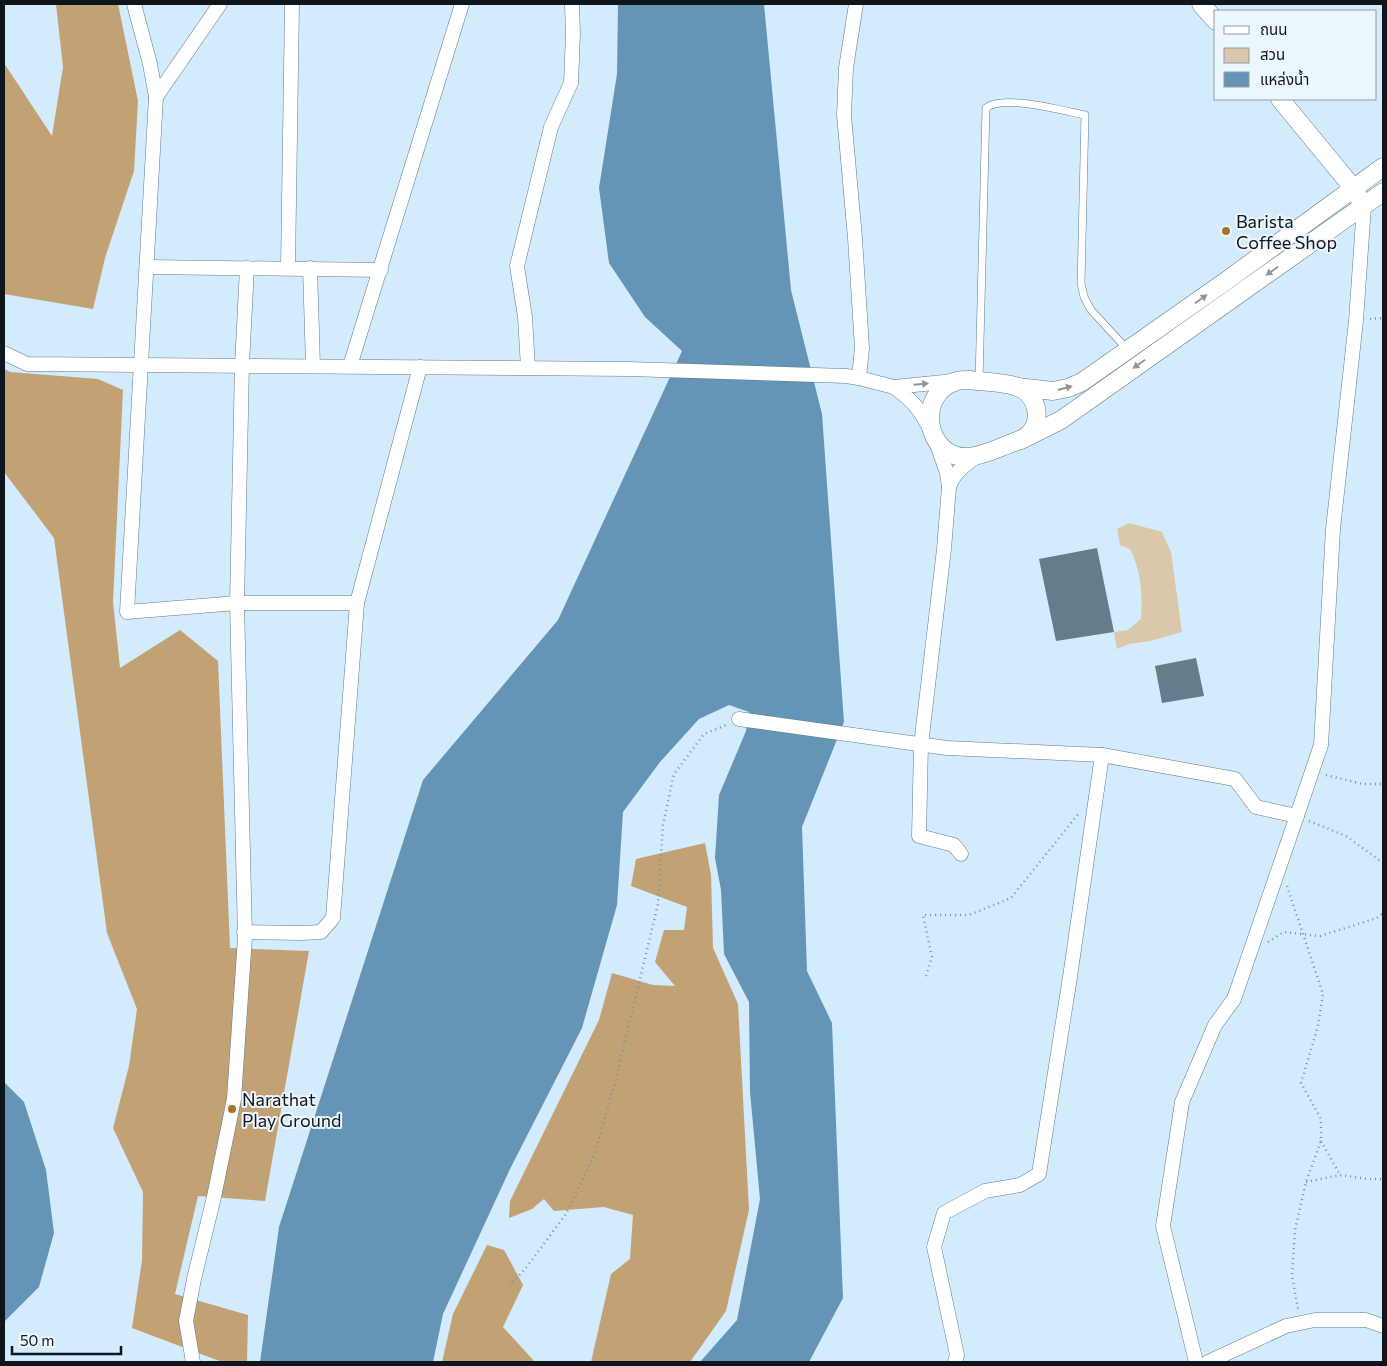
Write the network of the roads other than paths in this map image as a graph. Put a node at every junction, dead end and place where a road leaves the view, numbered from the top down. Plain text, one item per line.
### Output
1 (134, 4) edge
2 (220, 4) edge
3 (292, 4) edge
4 (462, 4) edge
5 (572, 4) edge
6 (856, 4) edge
7 (1201, 4) edge
8 (1214, 19) edge
9 (156, 97) junction
10 (1281, 100) edge
11 (1383, 168) edge
12 (1354, 189) junction
13 (1383, 192) edge
14 (1364, 206) junction
15 (147, 267) junction
16 (247, 268) junction
17 (288, 268) junction
18 (310, 268) junction
19 (380, 270) junction
20 (1128, 350) junction
21 (4, 353) edge
22 (141, 365) junction
23 (242, 365) junction
24 (313, 366) junction
25 (350, 366) junction
26 (420, 367) junction
27 (528, 368) junction
28 (853, 377) junction
29 (957, 381) junction
30 (979, 381) junction
31 (1017, 386) junction
32 (894, 387) junction
33 (933, 435) junction
34 (1021, 440) junction
35 (980, 455) junction
36 (949, 487) junction
37 (357, 602) junction
38 (237, 603) junction
39 (739, 719) road end
40 (921, 745) junction
41 (1102, 755) junction
42 (1297, 816) junction
43 (961, 854) dead end
44 (244, 932) junction
45 (1383, 1326) edge
46 (193, 1362) edge
47 (956, 1362) edge
48 (1196, 1362) edge
49 (1208, 1362) edge

1 - 9 street
2 - 9 street
3 - 17 street
4 - 19 street
5 - 27 street
6 - 28 street
7 - 8 street
9 - 15 street
10 - 12 street
11 - 12 street
12 - 14 street
20 -> 12 street
13 - 14 street
14 -> 34 street
14 - 42 street
15 - 16 street
15 - 22 street
16 - 17 street
16 - 23 street
17 - 18 street
18 - 19 street
18 - 24 street
19 - 25 street
20 - 30 lane
31 -> 20 street
21 - 22 street
22 - 23 street
22 - 38 street
23 - 24 street
23 - 38 street
24 - 25 street
25 - 26 street
26 - 27 street
26 - 37 street
27 - 28 street
28 - 32 street
29 - 30 street
32 -> 29 street
29 - 33 street
30 - 31 street
31 - 34 street
32 - 33 street
33 - 35 street
33 - 36 street
34 - 35 street
35 - 36 street
36 - 40 street
37 - 38 street
37 - 44 street
38 - 44 street
39 - 40 street
40 - 41 street
40 - 43 street
41 - 42 street
41 - 47 street
42 - 48 street
44 - 46 street
45 - 49 street

